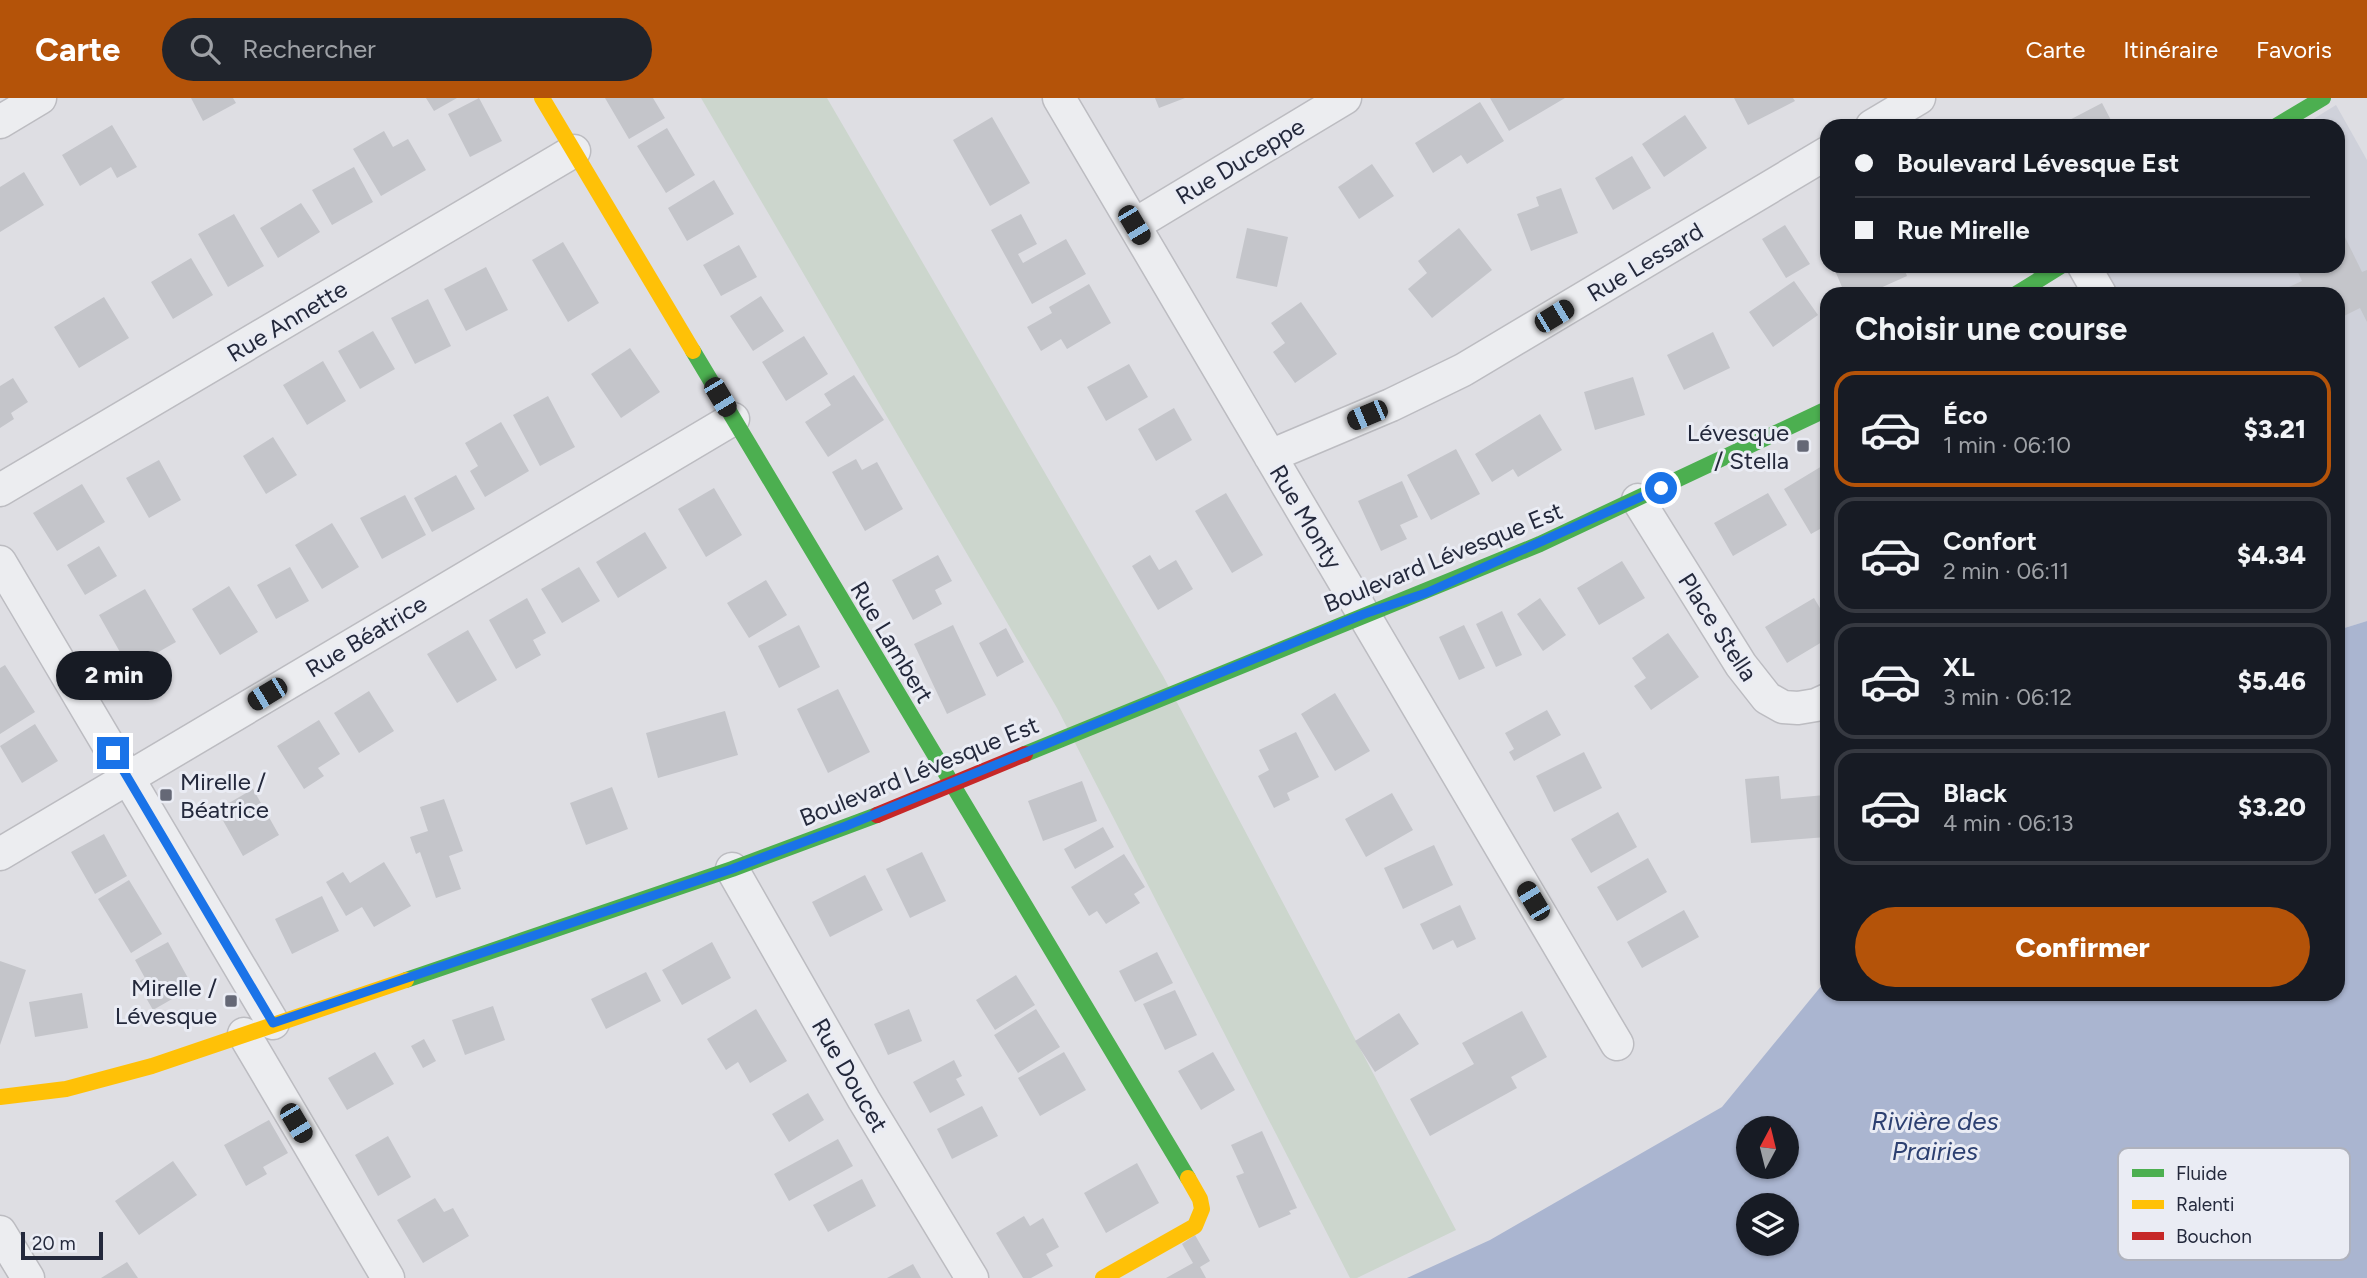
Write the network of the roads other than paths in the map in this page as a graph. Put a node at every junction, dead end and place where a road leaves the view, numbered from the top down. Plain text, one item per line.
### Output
1 (40, 98) edge
2 (542, 98) edge
3 (1059, 98) edge
4 (1345, 98) edge
5 (1919, 98) edge
6 (2323, 98) edge
7 (1884, 119) edge
8 (2288, 119) edge
9 (0, 122) edge
10 (574, 151) junction
11 (1820, 157) edge
12 (1134, 225) junction
13 (2050, 273) edge
14 (2027, 287) edge
15 (1820, 412) edge
16 (733, 419) junction
17 (1270, 456) junction
18 (0, 490) edge
19 (1638, 500) junction
20 (0, 562) edge
21 (1364, 614) junction
22 (1820, 703) edge
23 (127, 777) junction
24 (951, 785) junction
25 (0, 854) edge
26 (732, 869) junction
27 (273, 1023) junction
28 (244, 1034) junction
29 (1617, 1044) dead end
30 (0, 1097) edge
31 (0, 1232) edge
32 (28, 1278) edge
33 (388, 1278) edge
34 (972, 1278) edge
35 (1103, 1278) edge

1 - 9 street
2 - 10 street, Rue Lambert
3 - 12 street, Rue Monty
4 - 12 street, Rue Duceppe
5 - 7 street
6 - 8 street
10 - 16 street, Rue Lambert
10 - 18 street, Rue Annette
11 - 17 street, Rue Lessard
12 - 17 street, Rue Monty
13 - 14 street
15 - 19 street, Boulevard Lévesque Est
16 - 23 street, Rue Béatrice
16 - 24 street, Rue Lambert
17 - 21 street, Rue Monty
19 - 21 street, Boulevard Lévesque Est
19 - 22 street, Place Stella
20 - 23 street
21 - 24 street, Boulevard Lévesque Est
21 - 29 street, Rue Monty
23 - 25 street, Rue Béatrice
23 - 27 street
24 - 26 street, Boulevard Lévesque Est
24 - 35 street, Rue Lambert
26 - 27 street, Boulevard Lévesque Est
26 - 34 street, Rue Doucet
27 - 28 street, Boulevard Lévesque Est
28 - 30 street, Boulevard Lévesque Est
28 - 33 street
31 - 32 street

